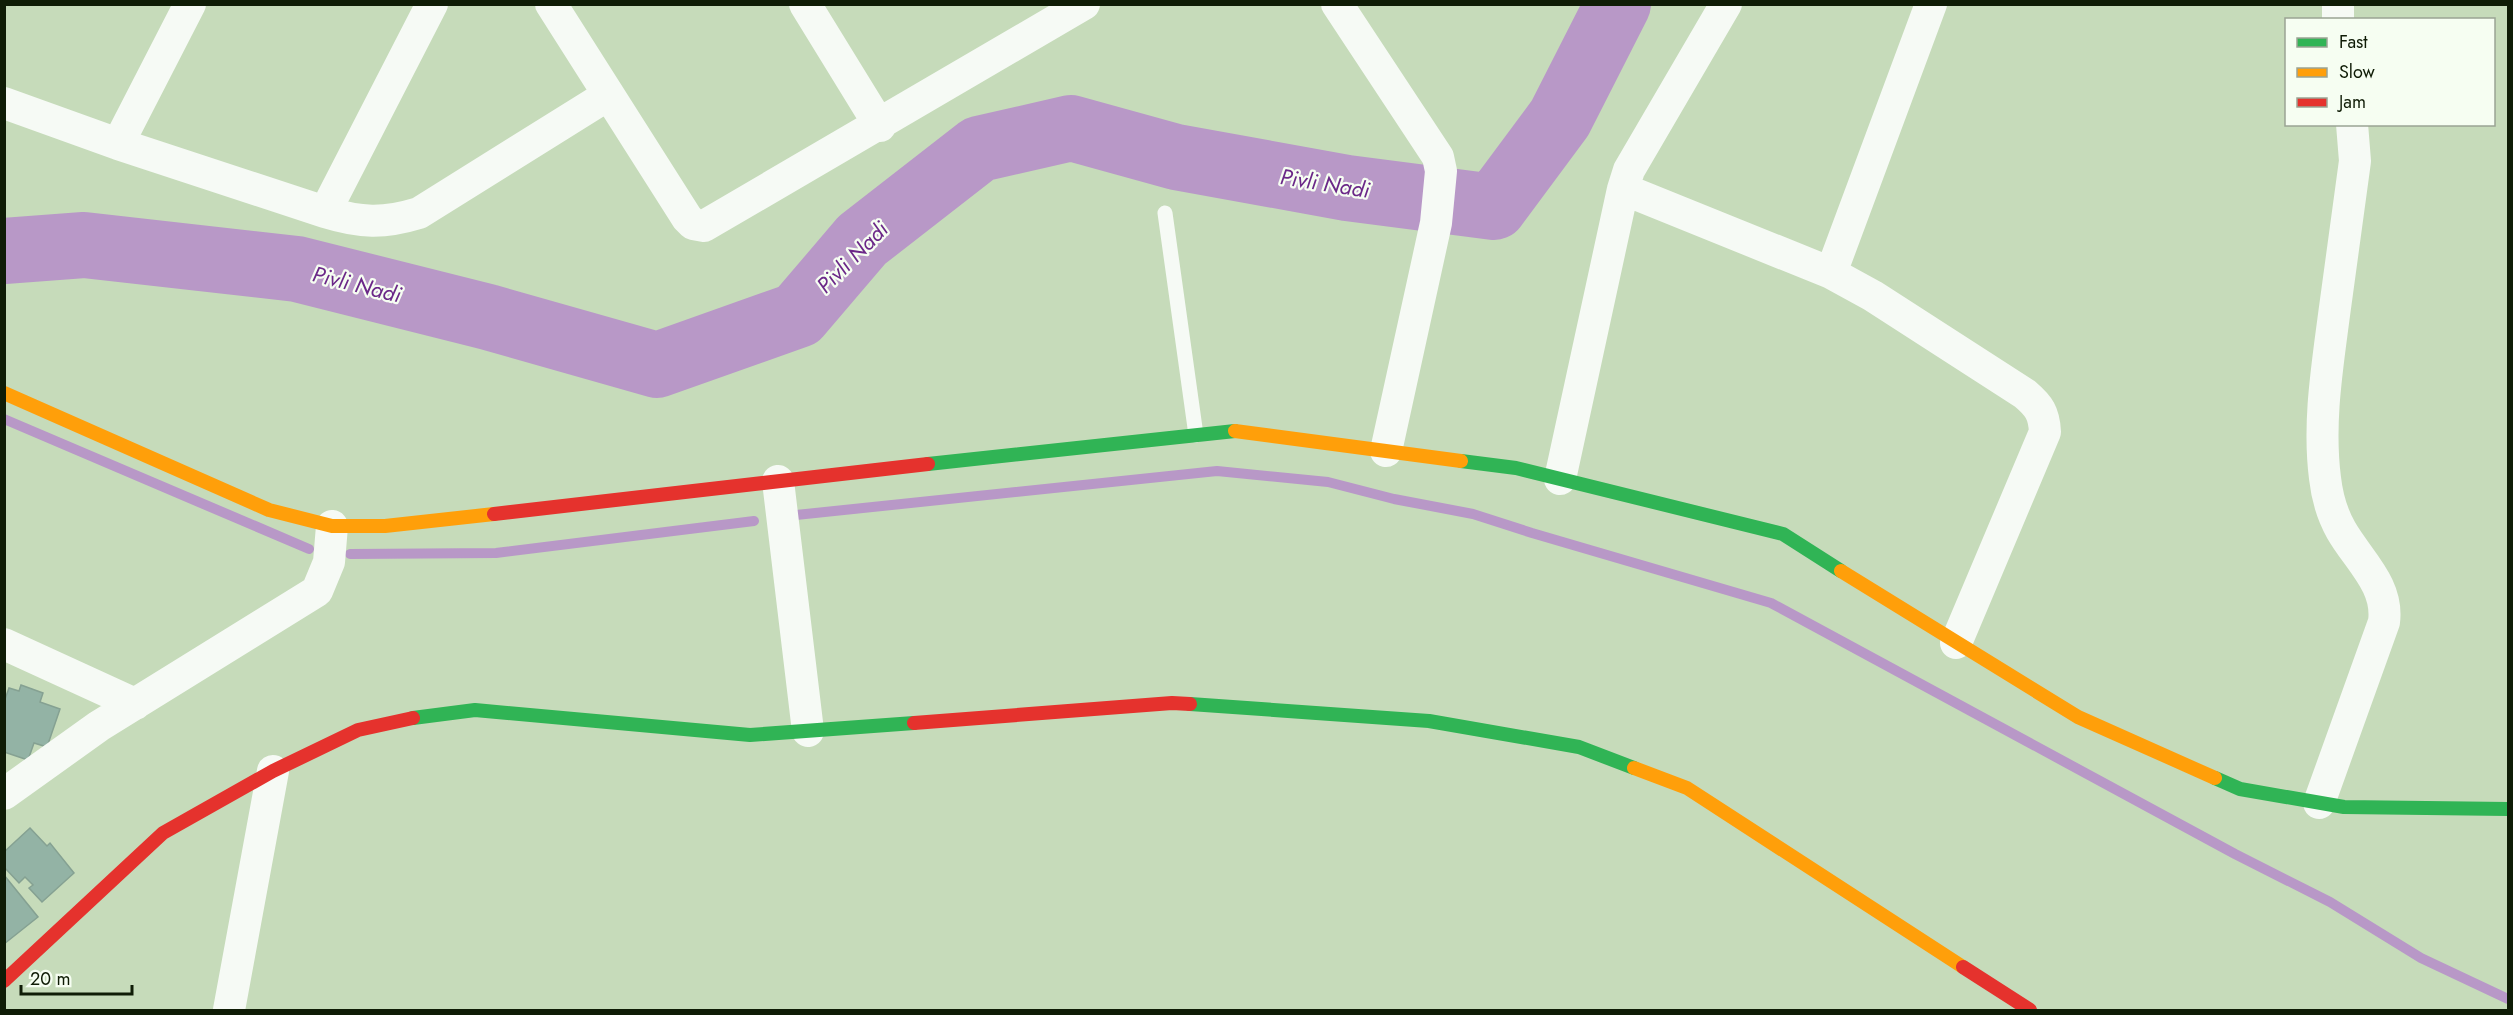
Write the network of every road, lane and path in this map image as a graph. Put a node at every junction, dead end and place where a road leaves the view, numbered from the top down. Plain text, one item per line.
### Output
1 (190, 4) edge
2 (432, 4) edge
3 (551, 4) edge
4 (806, 4) edge
5 (1337, 4) edge
6 (1726, 4) edge
7 (1931, 4) edge
8 (1073, 7) edge
9 (608, 95) junction
10 (4, 103) edge
11 (880, 126) junction
12 (2352, 126) edge
13 (118, 144) junction
14 (1623, 189) junction
15 (325, 212) junction
16 (1166, 213) dead end
17 (1831, 273) junction
18 (4, 393) edge
19 (1196, 435) junction
20 (1386, 451) junction
21 (1560, 479) junction
22 (778, 481) junction
23 (332, 526) junction
24 (1956, 643) junction
25 (4, 644) edge
26 (135, 704) junction
27 (808, 731) junction
28 (273, 771) junction
29 (4, 794) edge
30 (2319, 803) junction
31 (2508, 809) edge
32 (4, 981) edge
33 (229, 1011) edge
34 (2030, 1011) edge

1 - 13 street
2 - 15 street
3 - 9 street
4 - 11 street
5 - 20 street
6 - 14 street
7 - 17 street
8 - 11 street
9 - 11 street
9 - 15 street
10 - 13 street
12 - 30 street
13 - 15 street
14 - 17 street
14 - 21 street
16 - 19 lane
17 - 24 street
18 - 23 street
19 - 20 street
19 - 22 street
20 - 21 street
21 - 24 street
22 - 23 street
22 - 27 street
23 - 26 street
24 - 30 street
25 - 26 street
26 - 29 street
27 - 28 street
27 - 34 street
28 - 32 street
28 - 33 street
30 - 31 street

